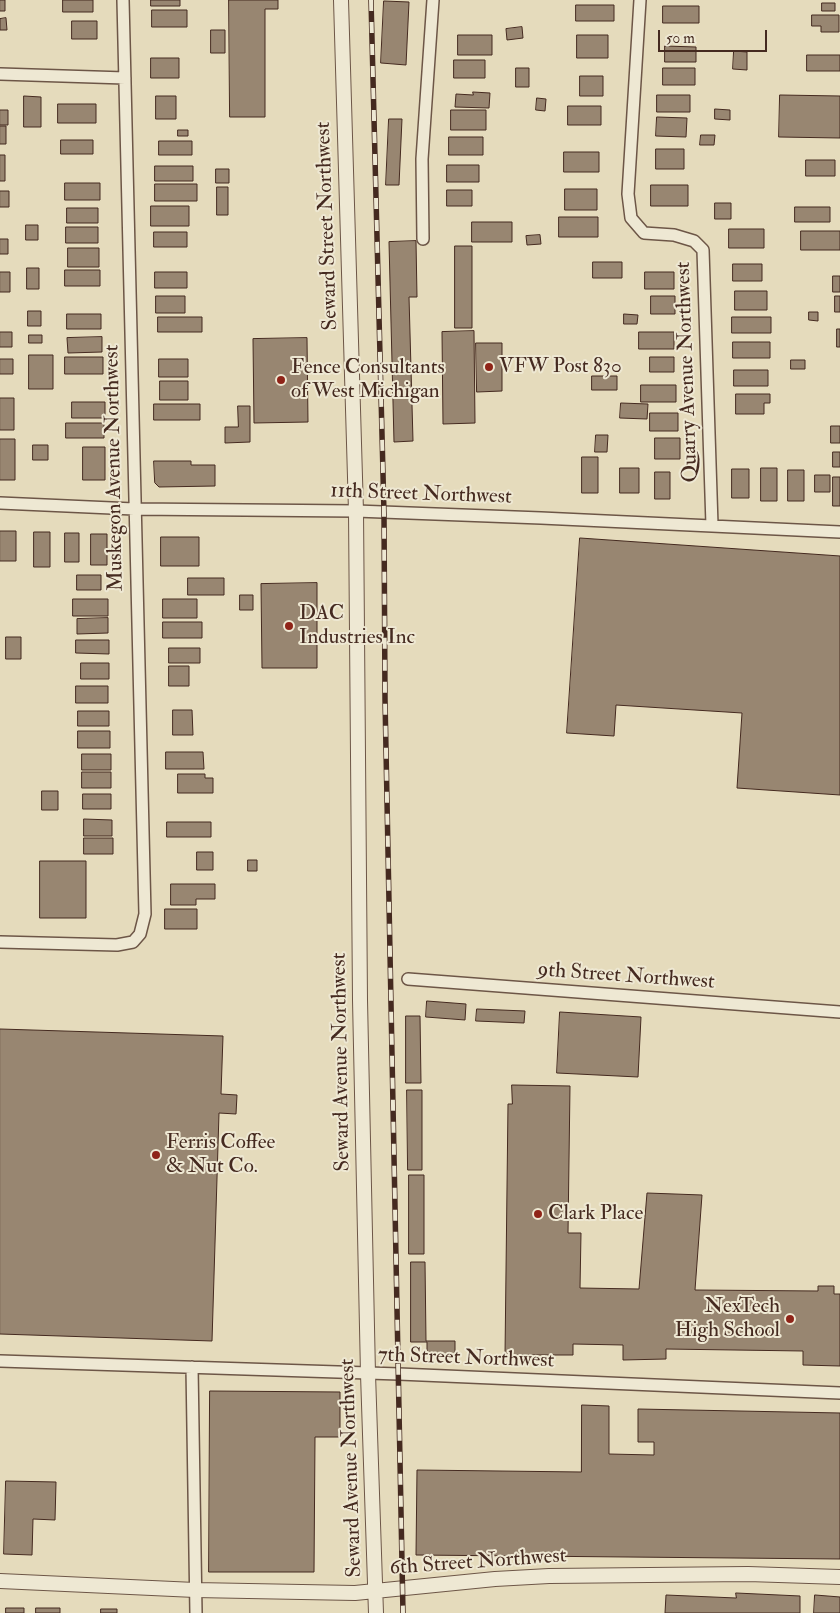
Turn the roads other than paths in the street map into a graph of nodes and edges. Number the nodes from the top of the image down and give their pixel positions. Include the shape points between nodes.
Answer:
1 (123, 0) edge
2 (341, 0) edge
3 (433, 0) edge
4 (640, 0) edge
5 (0, 74) edge
6 (125, 78) junction
7 (423, 239) dead end
8 (0, 503) edge
9 (134, 509) junction
10 (356, 511) junction
11 (712, 525) junction
12 (840, 532) edge
13 (0, 942) edge
14 (408, 979) dead end
15 (840, 1012) edge
16 (0, 1361) edge
17 (192, 1367) junction
18 (368, 1374) junction
19 (840, 1392) edge
20 (840, 1577) edge
21 (0, 1581) edge
22 (195, 1590) junction
23 (376, 1591) junction
24 (196, 1613) edge
25 (376, 1613) edge

1 - 6 street, Muskegon Avenue Northwest
2 - 10 street, Seward Street Northwest
3 - 7 street via 422,160
4 - 11 street, Quarry Avenue Northwest via 628,194 631,218 644,233 694,240 703,250
5 - 6 street
6 - 9 street, Muskegon Avenue Northwest
8 - 9 street, 11th Street Northwest
9 - 10 street, 11th Street Northwest
9 - 13 street, Muskegon Avenue Northwest via 145,914 140,934 133,942 117,945
10 - 11 street, 11th Street Northwest
10 - 18 street, Seward Avenue Northwest
11 - 12 street, 11th Street Northwest
14 - 15 street, 9th Street Northwest
16 - 17 street, 7th Street Northwest
17 - 18 street, 7th Street Northwest
17 - 22 street
18 - 19 street, 7th Street Northwest
18 - 23 street, Seward Avenue Northwest
20 - 23 street, 6th Street Northwest via 748,1574 549,1576 496,1578
21 - 22 street, 6th Street Northwest
22 - 23 street, 6th Street Northwest
22 - 24 street
23 - 25 street, Seward Avenue Northwest

